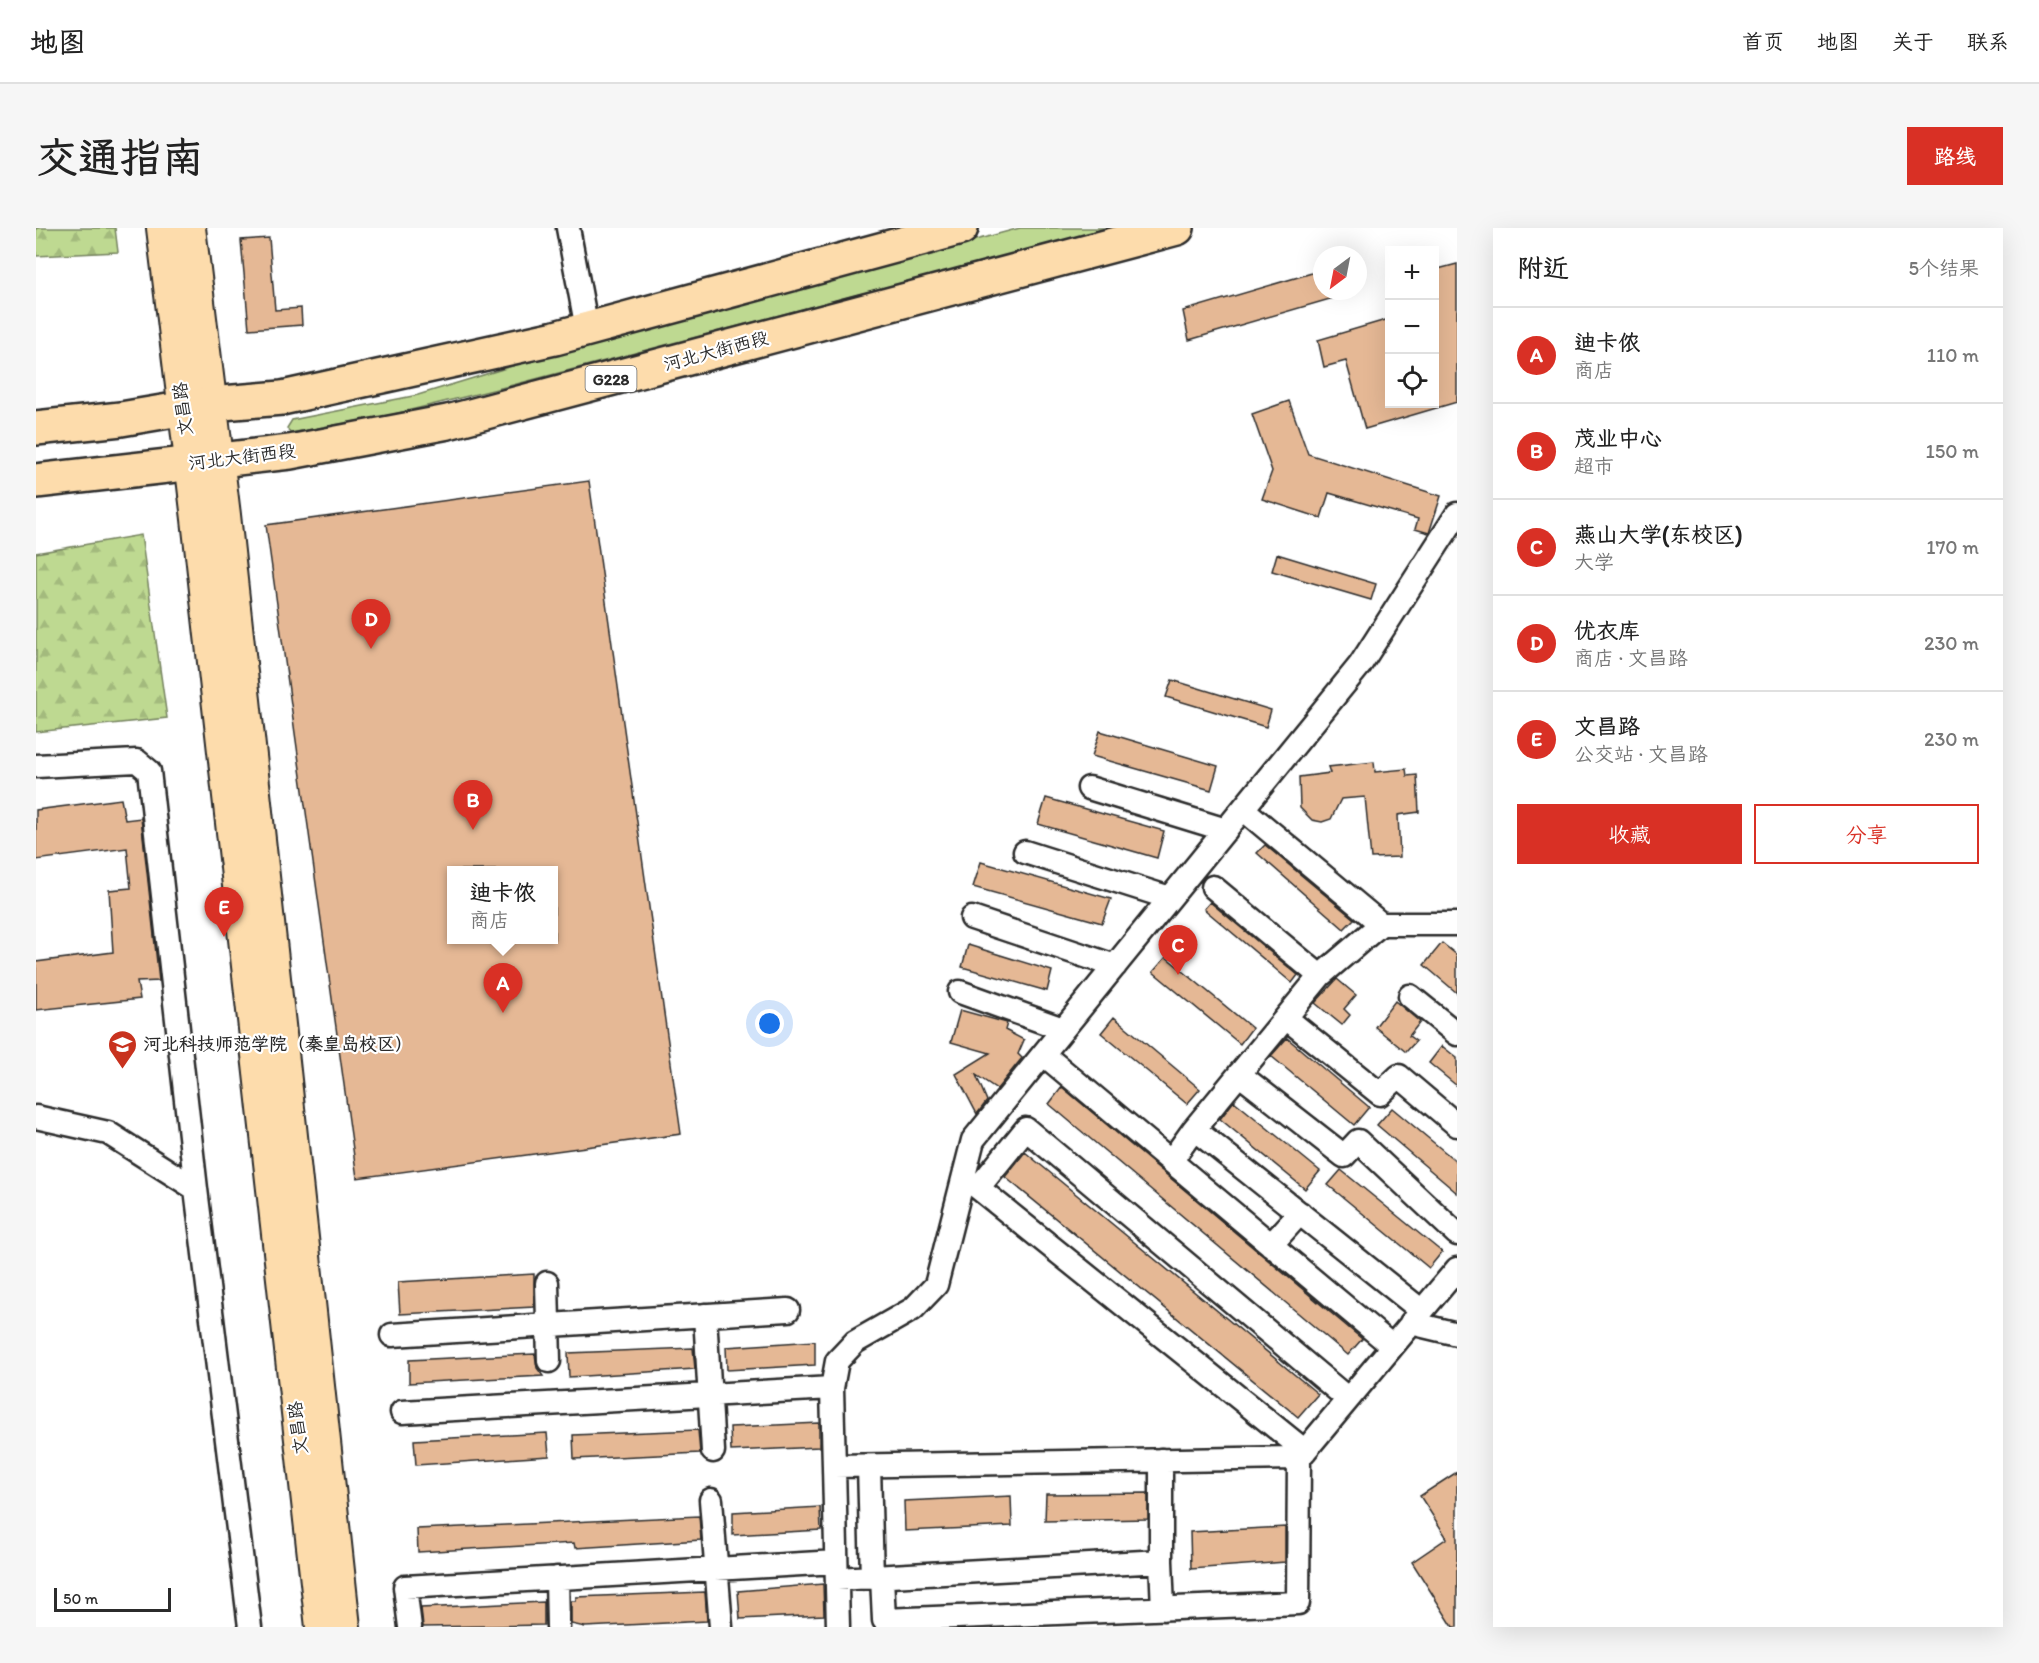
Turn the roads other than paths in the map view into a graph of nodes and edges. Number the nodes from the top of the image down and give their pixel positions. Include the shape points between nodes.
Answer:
1 (162, 228) edge
2 (190, 228) edge
3 (568, 228) edge
4 (961, 228) edge
5 (1177, 228) edge
6 (587, 329) junction
7 (197, 406) junction
8 (36, 428) edge
9 (203, 462) junction
10 (36, 481) edge
11 (1457, 514) edge
12 (36, 766) edge
13 (1089, 788) dead end
14 (1243, 809) junction
15 (1226, 830) junction
16 (1025, 852) dead end
17 (1213, 887) dead end
18 (1170, 898) junction
19 (972, 918) dead end
20 (1381, 924) junction
21 (1457, 924) edge
22 (1115, 966) junction
23 (1320, 976) junction
24 (960, 992) dead end
25 (1410, 996) dead end
26 (1286, 1018) junction
27 (1063, 1029) junction
28 (1457, 1034) edge
29 (1043, 1054) junction
30 (1239, 1074) junction
31 (36, 1117) edge
32 (1457, 1125) edge
33 (1194, 1129) junction
34 (1171, 1161) junction
35 (971, 1182) junction
36 (196, 1190) junction
37 (1300, 1213) junction
38 (1457, 1234) edge
39 (1271, 1245) junction
40 (1457, 1269) edge
41 (547, 1283) dead end
42 (788, 1310) dead end
43 (705, 1316) junction
44 (1417, 1317) junction
45 (548, 1325) junction
46 (1457, 1334) edge
47 (392, 1335) dead end
48 (1392, 1346) junction
49 (549, 1360) dead end
50 (832, 1388) junction
51 (710, 1395) junction
52 (1348, 1399) junction
53 (402, 1412) dead end
54 (713, 1451) dead end
55 (1302, 1454) junction
56 (1161, 1460) junction
57 (834, 1466) junction
58 (869, 1466) junction
59 (711, 1500) dead end
60 (1161, 1562) junction
61 (716, 1569) junction
62 (836, 1571) junction
63 (877, 1577) junction
64 (556, 1578) junction
65 (1163, 1609) junction
66 (250, 1627) edge
67 (321, 1627) edge
68 (345, 1627) edge
69 (410, 1627) edge
70 (558, 1627) edge
71 (721, 1627) edge
72 (838, 1627) edge

1 - 7 main road, 文昌路
2 - 7 main road, 文昌路
3 - 6 street
4 - 6 highway
5 - 9 highway, 河北大街西段 / G228 via 448,423 290,452
6 - 7 highway via 282,398
7 - 8 highway
7 - 9 main road, 文昌路
9 - 10 highway, 河北大街西段 / G228
9 - 67 main road, 文昌路
9 - 68 main road, 文昌路
11 - 14 street via 1360,665
12 - 36 street via 137,761 149,771
13 - 15 street
14 - 15 street
14 - 20 street
15 - 18 street
16 - 18 street
17 - 23 street
18 - 22 street
19 - 22 street
20 - 21 street
20 - 23 street
22 - 27 street
23 - 26 street
24 - 27 street
25 - 28 street
26 - 30 street
26 - 32 street via 1380,1094 1399,1076
27 - 29 street
29 - 34 street
29 - 35 street via 972,1140
30 - 33 street
30 - 38 street via 1344,1156 1358,1141
31 - 36 street via 108,1133
33 - 34 street
33 - 37 street
34 - 39 street
35 - 50 street via 936,1285 913,1310 855,1342 837,1361
35 - 52 street via 1026,1130
35 - 55 street
36 - 66 street
37 - 39 street
37 - 44 street
39 - 48 street
40 - 44 street
41 - 45 street
42 - 43 street
43 - 45 street
43 - 51 street
44 - 46 street
44 - 48 street
45 - 47 street
45 - 49 street
48 - 52 street
50 - 51 street
50 - 57 street
51 - 53 street
51 - 54 street
52 - 55 street
55 - 56 street
55 - 65 street via 1298,1603
56 - 58 street
56 - 60 street
57 - 58 street
57 - 62 street
58 - 63 street
59 - 61 street
60 - 63 street
60 - 65 street
61 - 62 street
61 - 64 street
61 - 71 street
62 - 63 street
62 - 72 street
63 - 65 street via 884,1620
64 - 69 street via 405,1587
64 - 70 street

